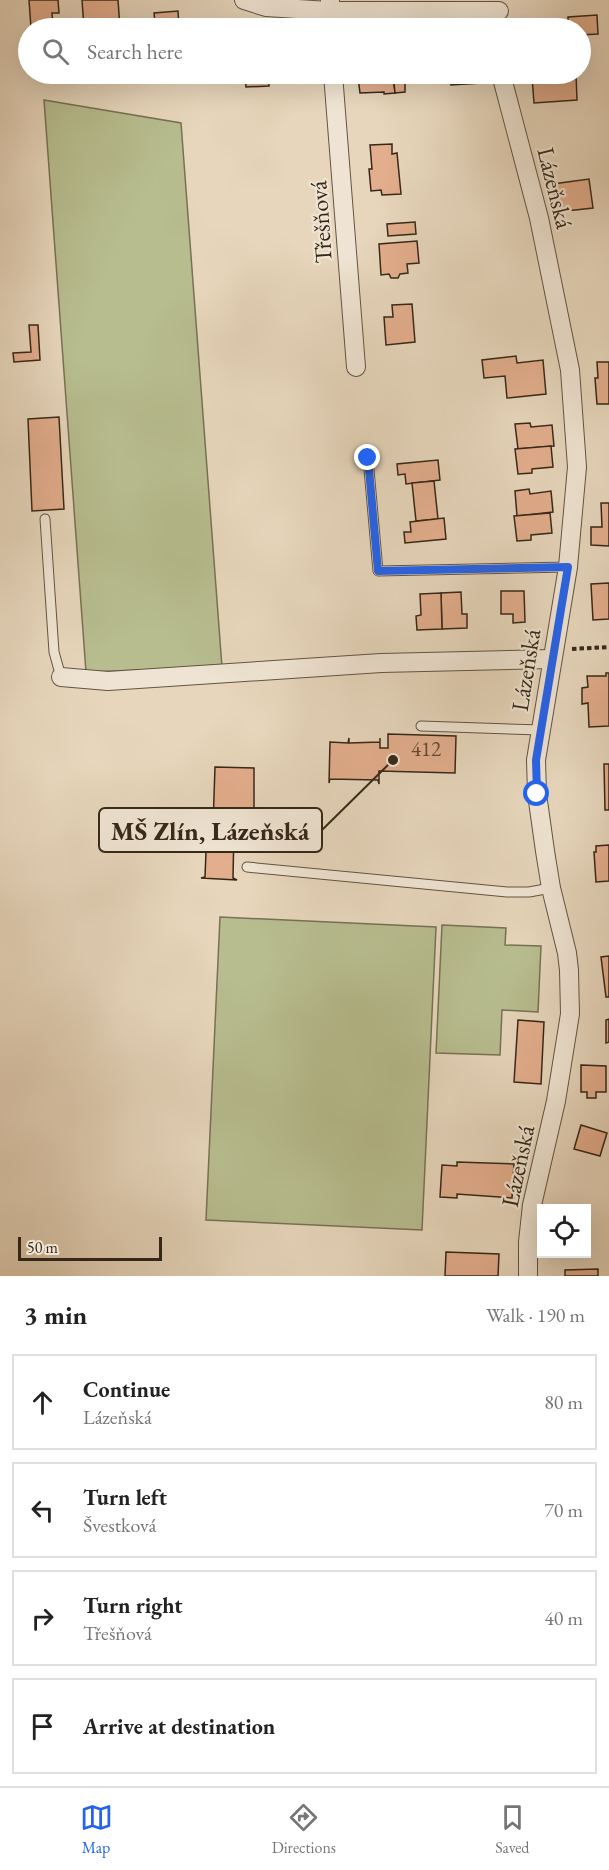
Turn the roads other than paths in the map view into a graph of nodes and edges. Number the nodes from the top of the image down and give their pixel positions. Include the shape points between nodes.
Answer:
1 (244, 0) edge
2 (330, 13) edge
3 (500, 13) edge
4 (334, 84) edge
5 (504, 84) edge
6 (356, 367) dead end
7 (368, 458) dead end
8 (45, 519) dead end
9 (568, 567) junction
10 (552, 654) junction
11 (60, 678) joint
12 (420, 726) dead end
13 (541, 730) junction
14 (247, 867) dead end
15 (551, 888) junction
16 (528, 1276) edge

1 - 2 street via 266,7
2 - 3 street
4 - 6 street, Třešňová
5 - 9 street, Lázeňská via 539,218 570,370 577,467
7 - 9 lane via 378,571
8 - 11 lane via 54,652
9 - 10 street, Lázeňská
10 - 11 street via 108,681
10 - 13 street, Lázeňská
12 - 13 lane
13 - 15 street, Lázeňská via 536,760 537,794
14 - 15 lane via 507,892
15 - 16 street, Lázeňská via 567,952 570,1014 556,1101 532,1205

